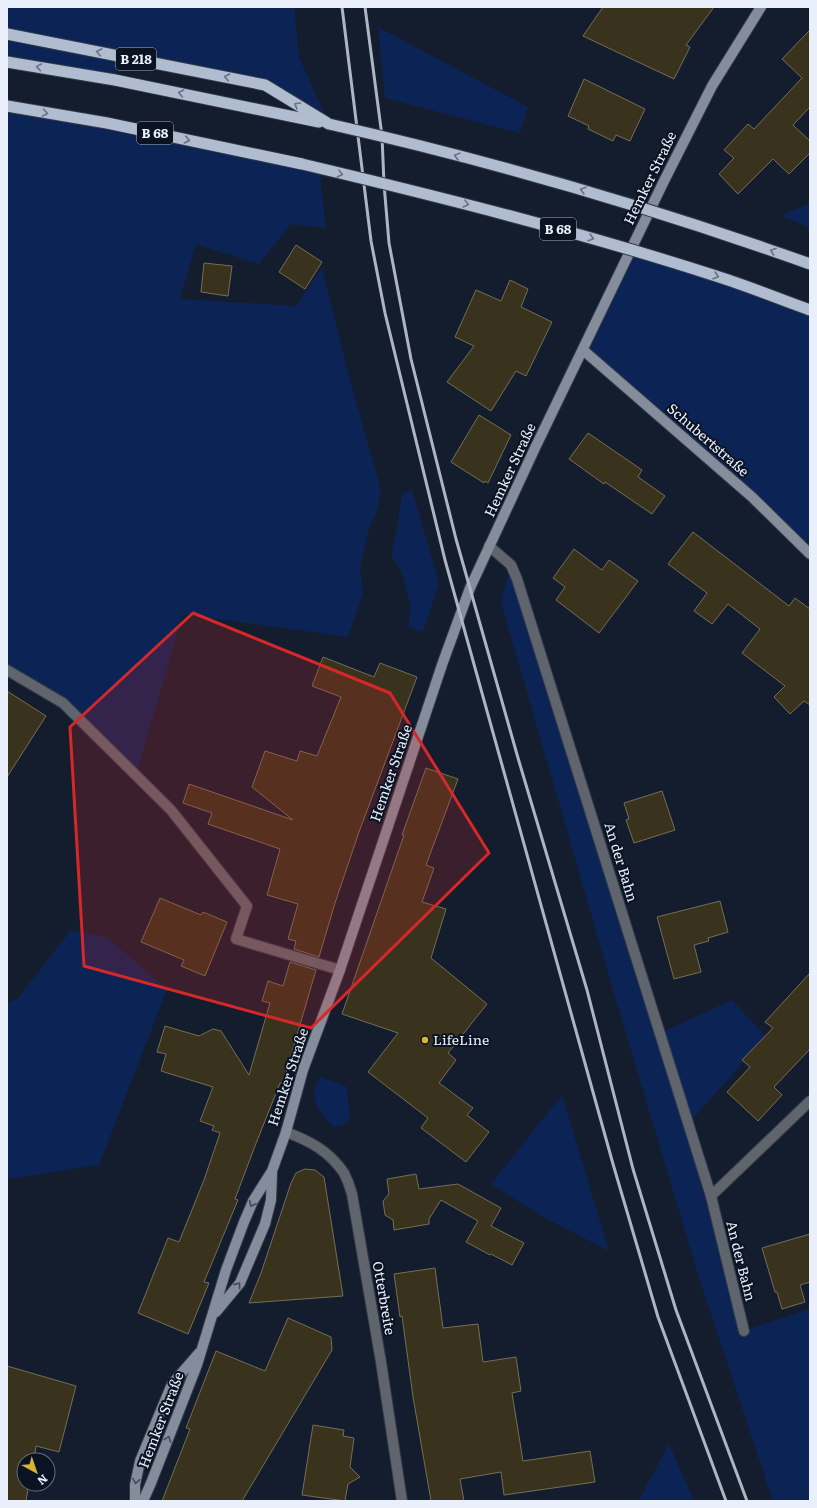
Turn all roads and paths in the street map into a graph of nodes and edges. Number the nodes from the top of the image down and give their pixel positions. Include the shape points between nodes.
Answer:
1 (761, 7) edge
2 (7, 34) edge
3 (7, 62) edge
4 (7, 106) edge
5 (329, 124) junction
6 (810, 264) edge
7 (810, 310) edge
8 (583, 350) junction
9 (489, 546) junction
10 (810, 554) edge
11 (7, 670) edge
12 (340, 970) junction
13 (810, 1101) edge
14 (286, 1132) junction
15 (272, 1170) junction
16 (711, 1196) junction
17 (213, 1315) junction
18 (744, 1331) dead end
19 (203, 1348) junction
20 (136, 1501) edge
21 (143, 1501) edge
22 (402, 1501) edge

1 - 8 main road, Hemker Straße via 708,93
5 -> 2 highway, B 218 via 265,85
5 -> 3 highway via 115,80
4 -> 7 highway, B 68, bridge via 107,123 302,164 498,212 717,276
6 -> 5 highway, bridge via 620,201 408,142
8 - 9 main road, Hemker Straße
8 - 10 main road, Schubertstraße via 752,497
9 - 12 main road, Hemker Straße via 460,614
9 - 16 street, An der Bahn via 511,566 517,579
11 - 12 street via 63,703 170,810 247,906 236,938
12 - 14 main road, Hemker Straße via 303,1070
13 - 16 street
14 - 15 main road, Hemker Straße
14 - 22 street, Otterbreite via 307,1140 330,1156 344,1174 352,1194
15 -> 17 main road, Hemker Straße via 253,1201 244,1222
17 -> 15 main road, Hemker Straße via 240,1283 265,1224 271,1200
16 - 18 street, An der Bahn
17 - 19 main road, Hemker Straße
19 -> 20 main road, Hemker Straße via 172,1384 140,1462 135,1485
21 -> 19 main road, Hemker Straße

